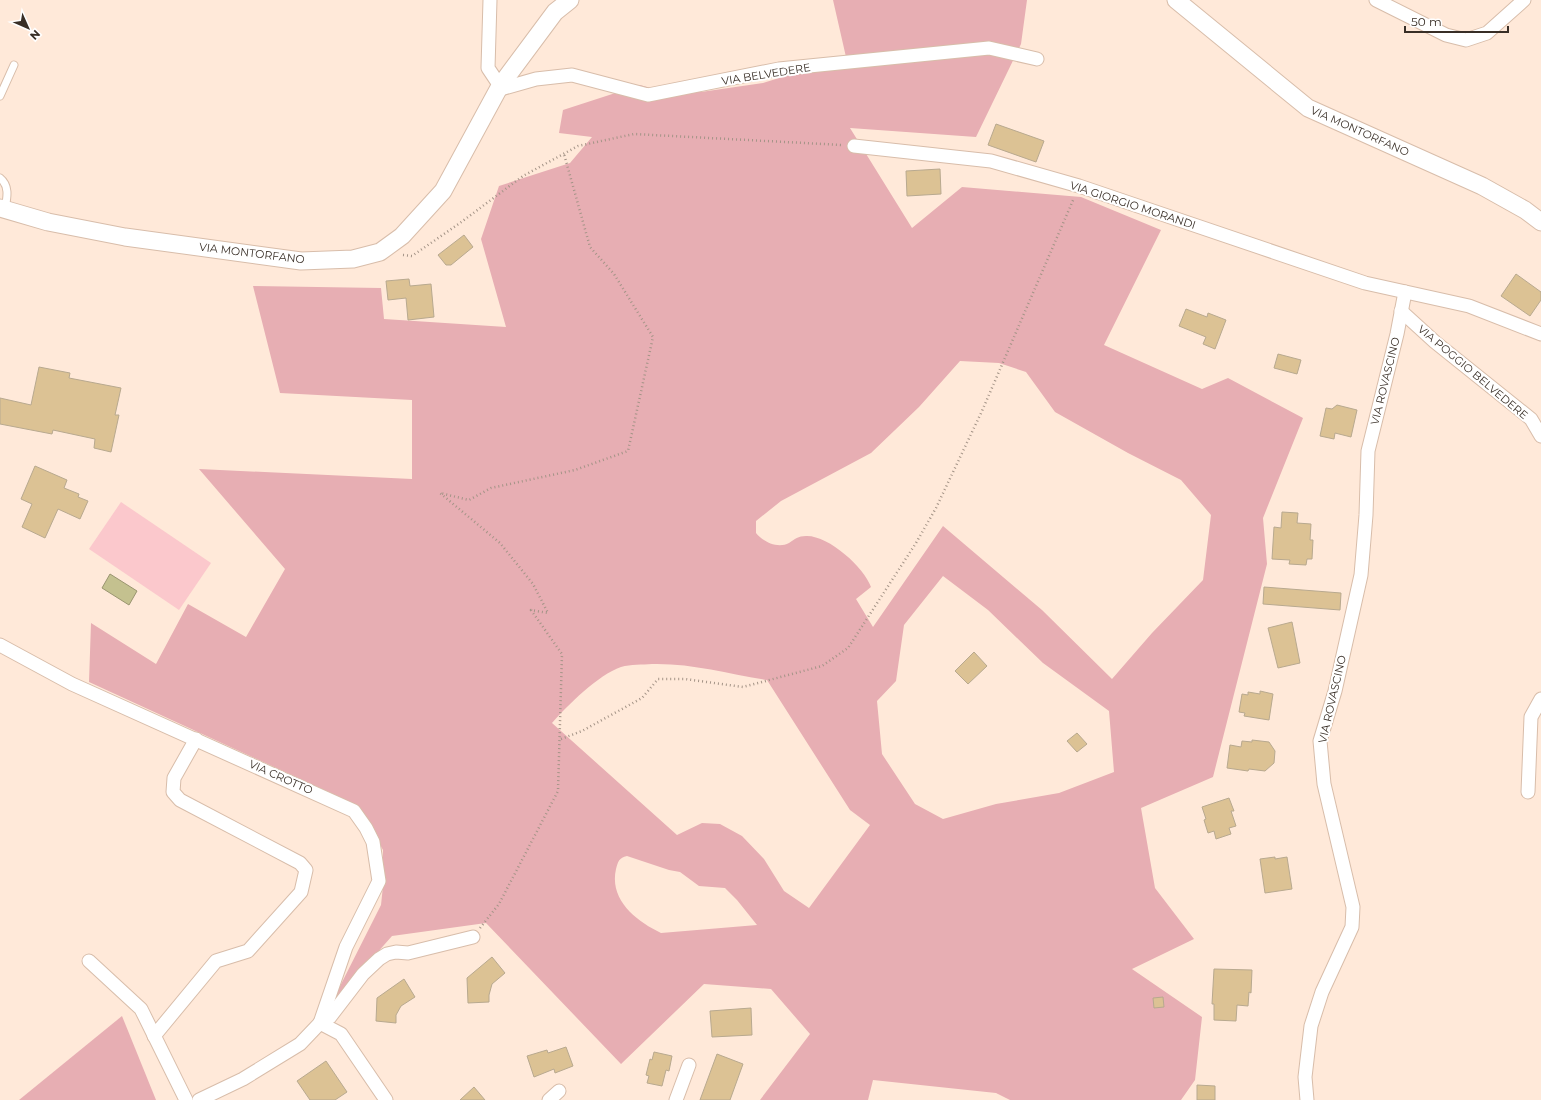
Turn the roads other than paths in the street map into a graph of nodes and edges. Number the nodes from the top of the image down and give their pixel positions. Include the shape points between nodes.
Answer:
1 (490, 0) edge
2 (570, 0) edge
3 (1176, 0) edge
4 (1376, 0) edge
5 (1524, 0) edge
6 (1037, 59) dead end
7 (14, 65) dead end
8 (498, 88) junction
9 (0, 96) edge
10 (854, 146) road end
11 (0, 178) edge
12 (2, 209) edge
13 (1541, 222) edge
14 (1405, 292) junction
15 (1401, 311) junction
16 (1541, 334) edge
17 (1541, 436) edge
18 (0, 645) edge
19 (1541, 699) edge
20 (196, 739) junction
21 (1528, 792) dead end
22 (473, 937) road end
23 (89, 961) dead end
24 (320, 1023) junction
25 (154, 1036) junction
26 (689, 1065) dead end
27 (186, 1100) edge
28 (199, 1100) edge
29 (386, 1100) edge
30 (676, 1100) edge
31 (1307, 1100) edge

1 - 8 street via 488,68
2 - 8 street, VIA MONTORFANO via 555,12
3 - 13 street, VIA MONTORFANO via 1308,108 1482,186
4 - 5 street via 1446,35 1466,40 1487,33
6 - 8 street, VIA BELVEDERE via 989,48 779,69 648,95 572,75
7 - 9 lane
8 - 12 street, VIA MONTORFANO via 443,191 402,236 380,252 353,259 301,261 125,237 48,222
10 - 14 street, VIA GIORGIO MORANDI via 991,161 1079,186 1365,283
11 - 12 lane via 8,192
14 - 15 street, VIA ROVASCINO
14 - 16 street via 1469,306
15 - 17 street, VIA POGGIO BELVEDERE via 1435,342 1531,419
15 - 31 street, VIA ROVASCINO via 1368,451 1361,575 1335,691 1320,741 1324,784 1353,907 1352,927 1322,992 1311,1026 1305,1077
18 - 20 street, VIA CROTTO via 72,684
19 - 21 street via 1531,717
20 - 24 street, VIA CROTTO via 354,811 373,842 378,881 346,947
20 - 25 street via 174,778 172,792 180,800 300,863 306,870 301,892 248,951 216,961
22 - 24 street via 408,953 387,954 379,958 363,974 330,1017
23 - 25 street via 141,1009
24 - 28 street via 300,1044 243,1079
24 - 29 street via 341,1034
25 - 27 street
26 - 30 street

